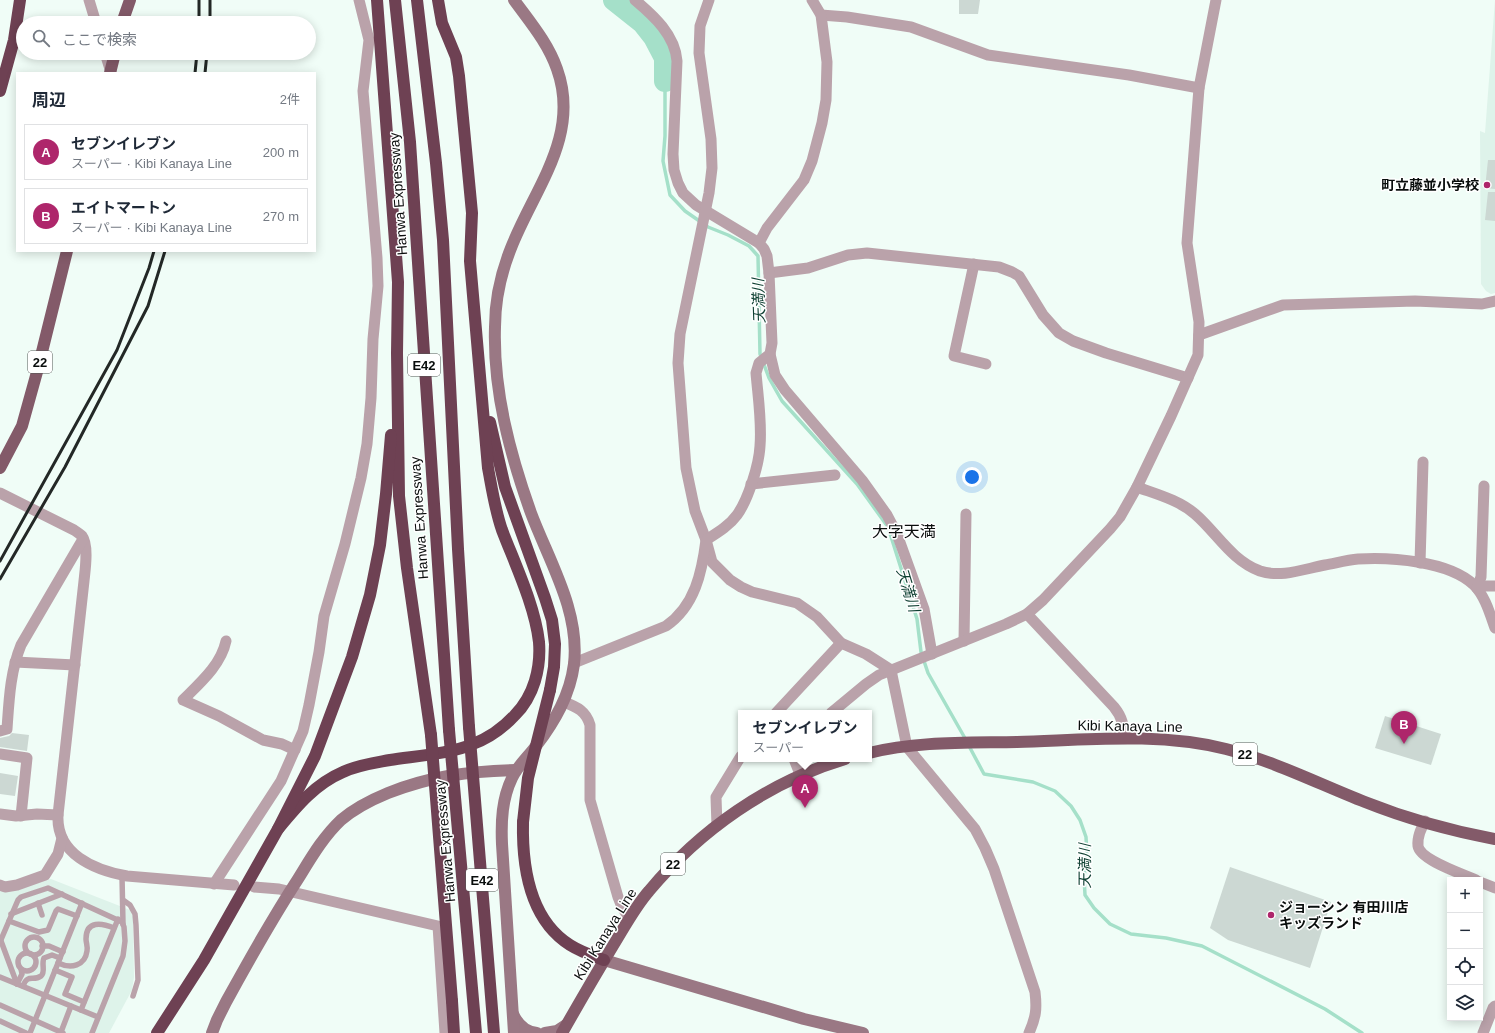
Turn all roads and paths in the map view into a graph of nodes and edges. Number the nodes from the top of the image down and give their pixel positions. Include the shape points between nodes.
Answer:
1 (20, 0) edge
2 (89, 0) edge
3 (130, 0) edge
4 (359, 0) edge
5 (377, 0) edge
6 (395, 0) edge
7 (416, 0) edge
8 (438, 0) edge
9 (514, 0) edge
10 (635, 0) edge
11 (709, 0) edge
12 (812, 0) edge
13 (1216, 0) edge
14 (821, 15) junction
15 (18, 16) edge
16 (94, 16) edge
17 (124, 16) edge
18 (16, 27) edge
19 (107, 60) edge
20 (114, 60) edge
21 (111, 72) edge
22 (111, 72) edge
23 (1199, 88) junction
24 (0, 91) edge
25 (704, 212) junction
26 (759, 243) junction
27 (67, 252) edge
28 (974, 264) junction
29 (769, 273) junction
30 (1495, 301) edge
31 (1199, 336) junction
32 (397, 353) junction
33 (477, 354) junction
34 (770, 354) junction
35 (986, 364) dead end
36 (1188, 378) junction
37 (1423, 462) dead end
38 (0, 468) edge
39 (835, 475) dead end
40 (751, 484) junction
41 (1484, 486) dead end
42 (1137, 487) junction
43 (0, 493) edge
44 (966, 514) dead end
45 (83, 539) junction
46 (706, 540) junction
47 (1420, 563) junction
48 (1495, 586) edge
49 (1477, 588) junction
50 (1027, 614) junction
51 (1495, 628) edge
52 (226, 641) dead end
53 (964, 641) junction
54 (841, 643) junction
55 (931, 654) junction
56 (15, 662) junction
57 (574, 663) junction
58 (74, 665) junction
59 (891, 670) junction
60 (564, 702) junction
61 (779, 710) edge
62 (835, 710) edge
63 (0, 731) edge
64 (1124, 738) junction
65 (907, 747) junction
66 (295, 750) junction
67 (872, 753) edge
68 (0, 754) edge
69 (738, 761) edge
70 (795, 762) edge
71 (836, 762) edge
72 (516, 770) junction
73 (800, 774) junction
74 (0, 814) edge
75 (58, 815) junction
76 (21, 816) junction
77 (1425, 821) junction
78 (716, 826) junction
79 (278, 829) junction
80 (62, 838) junction
81 (1495, 839) edge
82 (122, 876) junction
83 (1469, 877) edge
84 (1483, 883) edge
85 (214, 884) junction
86 (0, 885) edge
87 (234, 885) dead end
88 (254, 887) dead end
89 (1495, 888) edge
90 (289, 892) junction
91 (62, 894) junction
92 (123, 900) junction
93 (38, 903) junction
94 (82, 903) junction
95 (11, 914) junction
96 (42, 915) dead end
97 (77, 916) junction
98 (629, 918) junction
99 (118, 919) junction
100 (9, 921) junction
101 (123, 924) junction
102 (114, 928) junction
103 (0, 942) edge
104 (42, 946) junction
105 (63, 952) junction
106 (30, 954) junction
107 (604, 960) junction
108 (59, 961) junction
109 (21, 969) junction
110 (55, 970) junction
111 (0, 977) edge
112 (17, 984) junction
113 (23, 986) junction
114 (45, 996) junction
115 (133, 996) dead end
116 (84, 1002) junction
117 (0, 1005) edge
118 (71, 1006) junction
119 (1495, 1006) edge
120 (81, 1010) junction
121 (512, 1011) junction
122 (98, 1017) junction
123 (35, 1020) junction
124 (0, 1021) edge
125 (564, 1029) edge
126 (62, 1032) edge
127 (26, 1033) edge
128 (30, 1033) edge
129 (92, 1033) edge
130 (157, 1033) edge
131 (212, 1033) edge
132 (445, 1033) edge
133 (454, 1033) edge
134 (476, 1033) edge
135 (494, 1033) edge
136 (514, 1033) edge
137 (537, 1033) edge
138 (545, 1033) edge
139 (863, 1033) edge
140 (1029, 1033) edge
141 (1483, 1033) edge

1 - 15 highway
2 - 16 street
3 - 17 main road
4 - 66 street via 369,40 363,91 378,286 369,427 361,478 324,616 309,705
5 - 32 highway via 398,282
6 - 134 highway, Hanwa Expressway / E42, bridge via 410,142 450,730
7 - 135 highway, E42, bridge via 443,240 458,557
8 - 33 highway via 442,23 456,57 459,76 472,213 470,260
9 - 57 street via 541,36 554,61 562,85 563,119 553,160 517,233 505,264 495,312 496,362 505,422 516,468 572,621
10 - 25 street via 648,10 675,46 677,61 674,170 683,193
11 - 25 street via 698,40 712,151 712,168
12 - 14 street
13 - 23 street
14 - 23 street via 911,27 988,55 1129,75
14 - 26 street via 827,62 827,89 812,160 804,180 767,228
18 - 24 highway
19 - 21 street
20 - 22 main road
23 - 31 street via 1187,243
25 - 26 street
25 - 46 street via 680,334 678,363 686,468 695,511
26 - 29 street via 767,256
27 - 38 main road, 22 via 22,426
28 - 29 street via 867,253 848,255 808,268
28 - 35 street via 954,356
28 - 36 street via 999,267 1019,276 1043,315 1059,333 1073,342
29 - 34 street via 772,343
30 - 31 street via 1482,304 1415,301 1283,305
31 - 36 street via 1198,355
32 - 79 highway via 386,494 380,545 370,595 352,657 315,756
32 - 133 highway, bridge via 399,496 431,736
33 - 79 highway via 493,496 534,620 539,652 536,680 522,709 494,733 474,744 448,751 367,764 337,775 306,796
33 - 107 highway, bridge via 505,487 545,598 552,620 555,644 550,690 528,778 522,822 526,873 530,892 548,925 570,945
34 - 40 street via 759,363 756,373 760,447
34 - 55 street via 775,375 785,390 862,480 887,515 897,534 924,609
36 - 42 street
37 - 47 street
39 - 40 street
40 - 46 street via 736,516
41 - 49 street via 1481,578
42 - 47 street via 1187,508 1226,548 1262,571 1288,572 1374,559
42 - 50 street via 1120,518
43 - 45 street via 74,530
44 - 53 street
45 - 56 street via 21,645
45 - 58 street via 86,559
46 - 54 street via 712,562 730,580 752,592 797,603 817,617
46 - 57 street via 697,584 675,620
47 - 49 street via 1455,572
48 - 49 street
49 - 51 street
50 - 53 street
50 - 64 street via 1120,714 1124,724
52 - 66 street via 221,658 183,700 263,740
53 - 55 street
54 - 59 street via 866,654
54 - 61 street
55 - 59 street
56 - 58 street
56 - 63 street via 7,729
57 - 60 street
58 - 75 street
59 - 62 street via 866,684
59 - 65 street
60 - 72 street via 535,748
60 - 98 street via 577,707 588,718 590,800 618,896
64 - 65 main road, Kibi Kanaya Line / 22
64 - 77 main road, Kibi Kanaya Line / 22 via 1178,740 1226,749 1277,766 1384,809
65 - 67 main road, Kibi Kanaya Line / 22
65 - 140 street via 975,829 994,869 1035,992 1036,1014
66 - 85 street via 281,781
68 - 76 street via 27,758
69 - 78 street via 716,797
70 - 73 street
71 - 73 main road, Kibi Kanaya Line / 22
72 - 90 street via 441,776 365,803 327,835
72 - 121 street via 506,795 501,822
73 - 78 main road, Kibi Kanaya Line / 22 via 731,814
74 - 76 street
75 - 76 street
75 - 80 street
77 - 81 main road, Kibi Kanaya Line / 22
77 - 83 street via 1418,839 1421,853 1432,861
78 - 98 main road, Kibi Kanaya Line / 22 via 668,869
79 - 130 highway via 204,960
80 - 82 street via 70,850 83,860 111,874
80 - 86 street via 58,854 44,875 17,885
82 - 85 street
82 - 92 lane
84 - 89 street
85 - 87 street
88 - 90 street
90 - 131 street via 226,1002
90 - 132 street via 438,926
91 - 93 lane
91 - 94 lane
91 - 95 lane via 48,888 21,897
92 - 101 lane
92 - 115 lane via 130,905 135,914 138,980
93 - 95 lane
93 - 96 lane
94 - 97 lane
94 - 99 lane
95 - 100 lane
97 - 100 lane via 58,909 48,930 42,932
97 - 105 lane
98 - 107 main road, Kibi Kanaya Line / 22
99 - 101 lane
99 - 102 lane
100 - 103 lane
101 - 122 lane via 124,951
102 - 108 lane via 104,924 93,925 86,937 88,950 83,962 72,966
102 - 116 lane
103 - 112 lane
104 - 105 lane
104 - 106 lane via 38,954
104 - 106 lane via 41,941 36,938 28,940 25,948
105 - 108 lane
106 - 109 lane via 24,954 20,958 18,963
106 - 109 lane via 36,960 35,965 27,971
107 - 125 main road, Kibi Kanaya Line / 22
107 - 139 street via 804,1019
108 - 110 lane
108 - 113 lane via 52,955 44,958 43,974 29,978
109 - 112 lane via 22,974
110 - 114 lane
110 - 116 lane via 72,977 65,994
111 - 112 lane
112 - 113 lane
113 - 114 lane
114 - 118 lane
114 - 123 lane
116 - 120 lane
117 - 123 lane
118 - 120 lane
118 - 126 lane
119 - 141 street
120 - 122 lane
121 - 136 street
121 - 137 street via 521,1027
122 - 129 lane
123 - 126 lane
123 - 128 lane
124 - 127 lane
125 - 138 street

